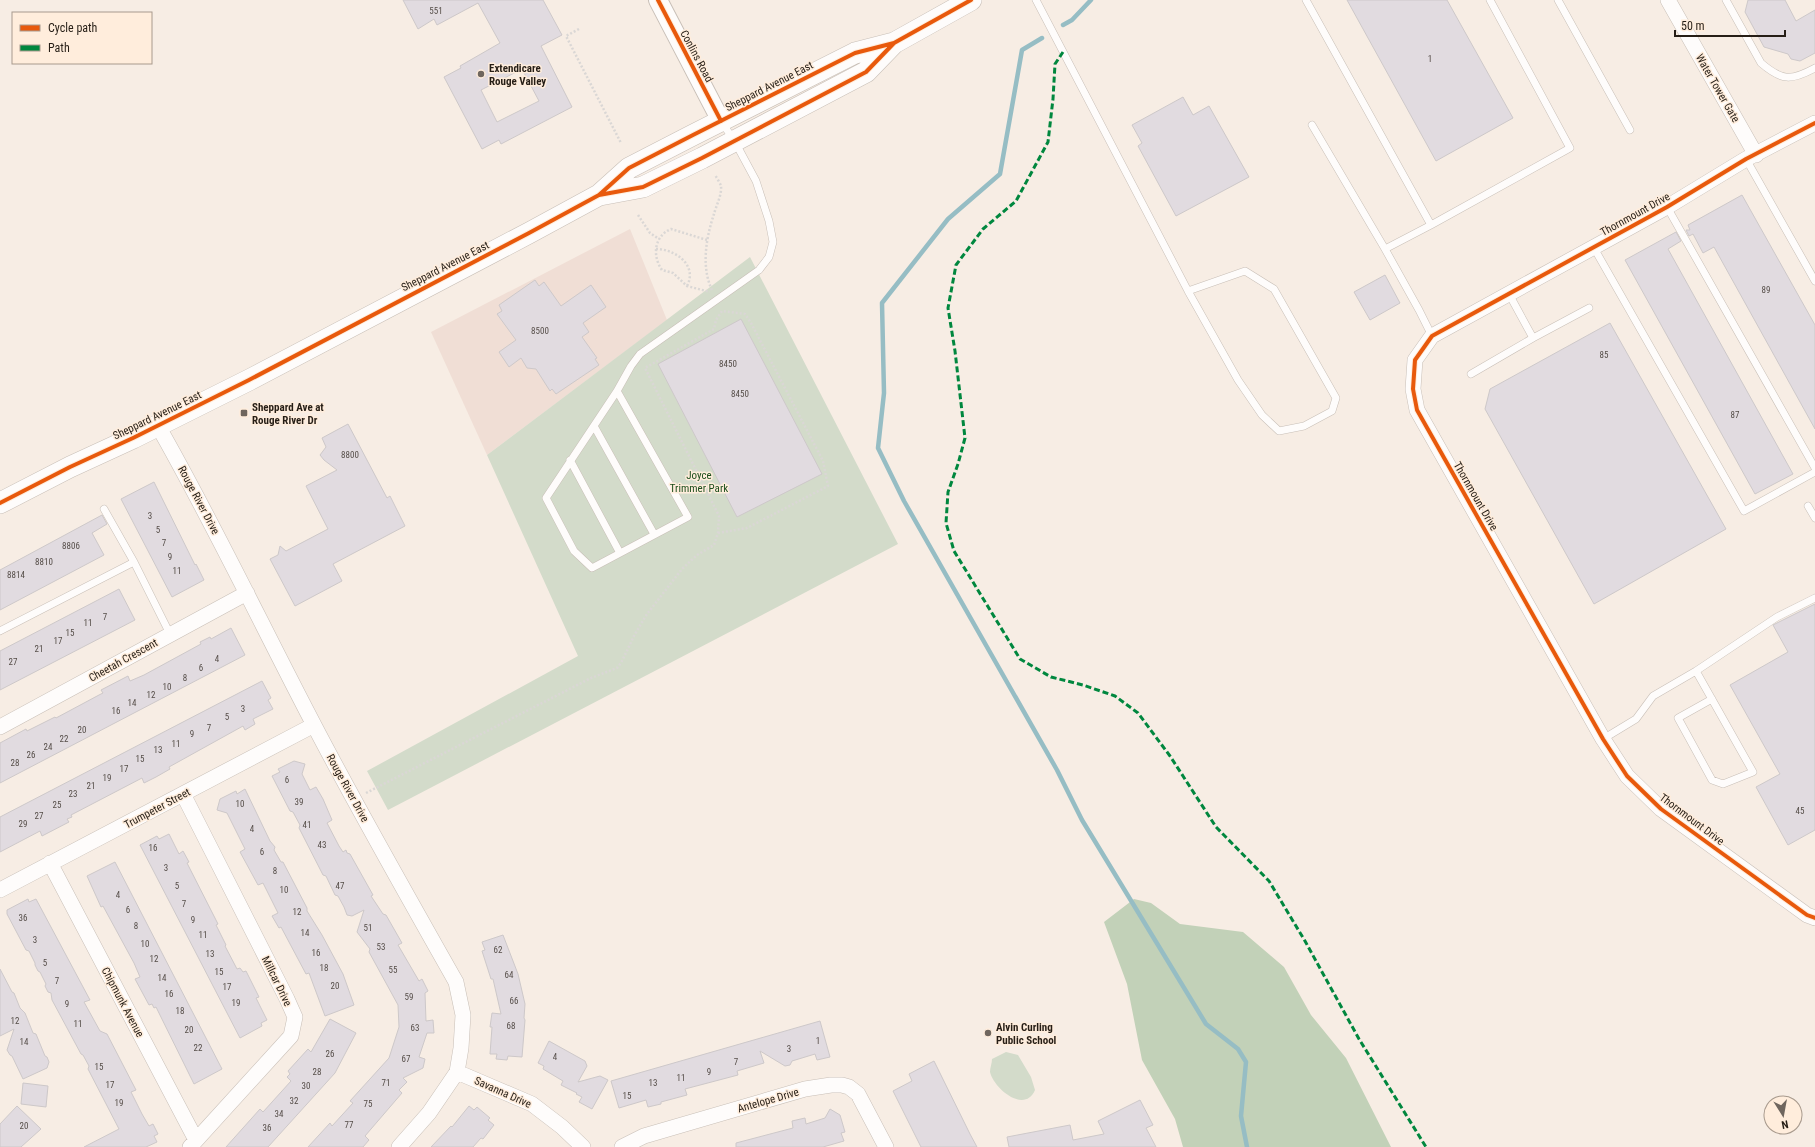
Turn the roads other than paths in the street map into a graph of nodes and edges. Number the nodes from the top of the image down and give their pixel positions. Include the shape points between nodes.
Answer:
1 (658, 0) edge
2 (971, 0) edge
3 (1036, 0) edge
4 (1306, 0) edge
5 (1490, 0) edge
6 (1558, 0) edge
7 (1668, 0) edge
8 (1726, 0) edge
9 (894, 43) junction
10 (1815, 68) edge
11 (721, 121) junction
12 (1815, 123) edge
13 (1312, 125) dead end
14 (1630, 130) dead end
15 (734, 140) junction
16 (1751, 157) junction
17 (599, 195) junction
18 (1667, 207) junction
19 (1431, 225) junction
20 (1594, 248) junction
21 (1384, 249) junction
22 (1815, 281) edge
23 (1188, 291) junction
24 (1509, 294) junction
25 (1589, 308) dead end
26 (1432, 336) junction
27 (1533, 338) junction
28 (1471, 374) dead end
29 (617, 391) junction
30 (158, 426) junction
31 (594, 426) junction
32 (570, 460) junction
33 (1815, 468) edge
34 (1815, 472) edge
35 (0, 503) edge
36 (1808, 506) dead end
37 (104, 509) dead end
38 (1815, 518) edge
39 (654, 534) junction
40 (620, 553) junction
41 (134, 562) junction
42 (247, 593) junction
43 (1815, 598) edge
44 (0, 631) edge
45 (170, 634) junction
46 (1696, 671) junction
47 (1712, 699) junction
48 (314, 725) junction
49 (0, 728) edge
50 (1603, 739) junction
51 (183, 794) junction
52 (50, 863) junction
53 (0, 890) edge
54 (1815, 918) edge
55 (457, 1072) junction
56 (193, 1143) edge
57 (398, 1147) edge
58 (583, 1147) edge
59 (622, 1147) edge
60 (886, 1147) edge

1 - 11 street, Conlins Road
2 - 9 main road, Sheppard Avenue East
3 - 23 lane
4 - 19 lane
5 - 19 lane via 1570,148
6 - 14 lane
7 - 16 street, Water Tower Gate
8 - 10 lane via 1761,63 1769,70 1785,78
9 - 11 main road, Sheppard Avenue East via 855,53
9 - 15 main road, Sheppard Avenue East via 866,72
11 - 15 lane
11 - 17 main road, Sheppard Avenue East via 629,168
12 - 16 street, Thornmount Drive
13 - 21 lane
15 - 17 main road, Sheppard Avenue East via 643,187
15 - 29 lane via 756,181 769,221 773,242 769,257 759,270 640,354
16 - 18 street, Thornmount Drive
16 - 22 lane
17 - 30 main road, Sheppard Avenue East
18 - 20 street, Thornmount Drive
18 - 33 lane
19 - 21 lane
20 - 24 street, Thornmount Drive
20 - 34 lane via 1744,511
21 - 26 lane
23 - 23 lane via 1238,380 1262,416 1279,431 1304,426 1332,411 1336,398 1274,289 1245,271
24 - 26 street, Thornmount Drive
24 - 27 lane
25 - 27 lane
26 - 50 street, Thornmount Drive via 1415,360 1413,389 1417,410
27 - 28 lane
29 - 31 lane
29 - 39 lane via 688,517
30 - 35 main road, Sheppard Avenue East
30 - 42 street, Rouge River Drive
31 - 32 lane
31 - 39 lane
32 - 40 lane
32 - 40 lane via 546,498 574,551 592,568
36 - 38 lane
37 - 41 lane
39 - 40 lane
41 - 44 lane
41 - 45 lane
42 - 45 street, Cheetah Crescent
42 - 48 street, Rouge River Drive
43 - 46 lane via 1777,617
45 - 49 street, Cheetah Crescent
46 - 47 lane
46 - 50 lane via 1654,696 1636,719
47 - 47 lane via 1753,772 1723,784 1712,780 1678,718
48 - 51 street, Trumpeter Street
48 - 55 street, Rouge River Drive via 456,982 463,1015
50 - 54 street, Thornmount Drive via 1627,776 1661,809 1808,916
51 - 52 street, Trumpeter Street
51 - 56 street, Millcar Drive via 295,1017 291,1036
52 - 53 street, Trumpeter Street
52 - 56 street, Chipmunk Avenue
55 - 57 street, Rouge River Drive via 429,1113
55 - 58 street, Savanna Drive via 532,1104
59 - 60 street, Antelope Drive via 644,1136 805,1090 842,1085 858,1094

